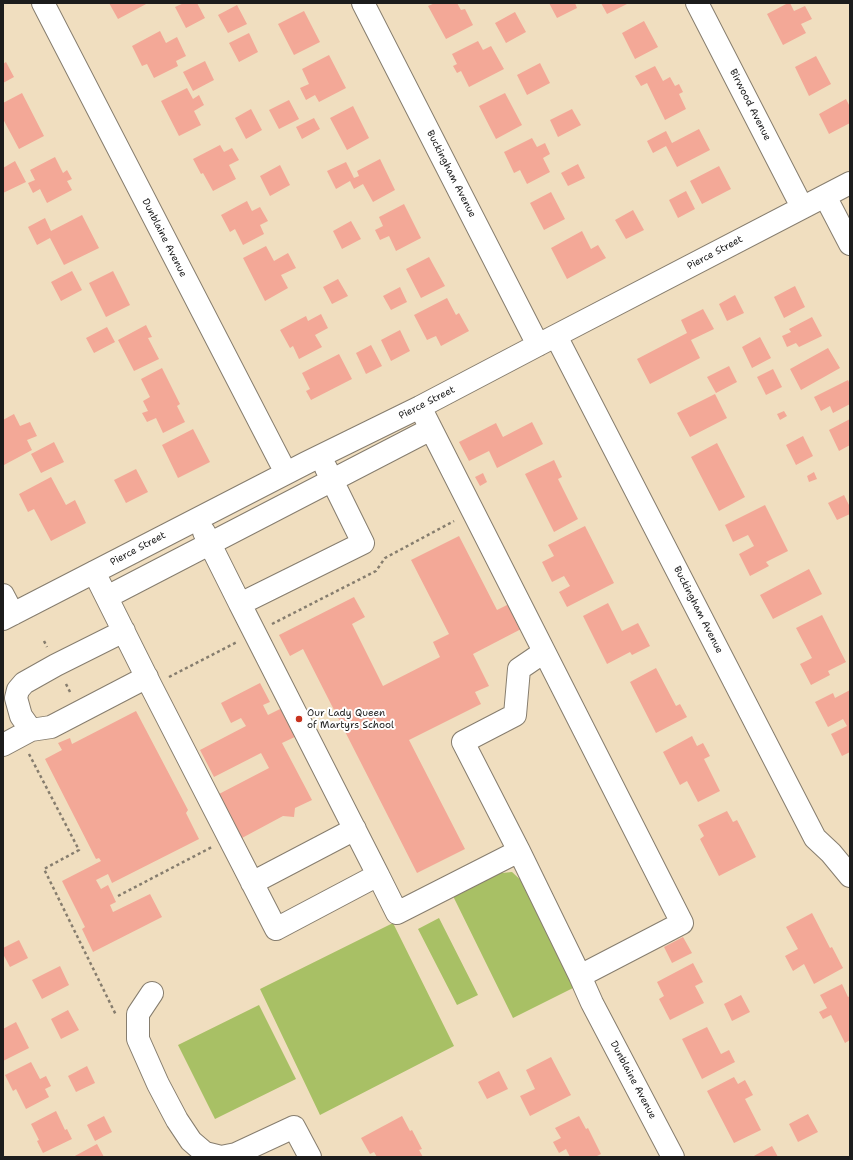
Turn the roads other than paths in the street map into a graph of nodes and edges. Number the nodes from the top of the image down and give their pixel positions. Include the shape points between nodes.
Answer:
1 (43, 3) edge
2 (363, 3) edge
3 (697, 3) edge
4 (850, 183) edge
5 (825, 196) junction
6 (802, 208) junction
7 (850, 244) edge
8 (547, 340) junction
9 (420, 407) junction
10 (431, 429) junction
11 (320, 456) junction
12 (286, 473) junction
13 (333, 481) junction
14 (197, 518) junction
15 (210, 544) junction
16 (94, 572) junction
17 (107, 597) junction
18 (240, 604) junction
19 (6, 609) edge
20 (124, 631) junction
21 (544, 652) junction
22 (149, 682) junction
23 (29, 740) junction
24 (3, 745) edge
25 (355, 829) junction
26 (519, 851) junction
27 (378, 875) junction
28 (850, 876) edge
29 (252, 883) junction
30 (580, 976) junction
31 (152, 993) dead end
32 (310, 1157) edge
33 (673, 1157) edge

1 - 12 street, Dunblaine Avenue
2 - 8 street, Buckingham Avenue
3 - 6 street, Birwood Avenue
4 - 5 street, Pierce Street
5 - 6 street, Pierce Street
5 - 7 street
6 - 8 street, Pierce Street
8 - 9 street, Pierce Street
8 - 28 street, Buckingham Avenue via 815,838
9 - 10 street
9 - 11 street, Pierce Street
10 - 13 street
10 - 21 street
11 - 12 street, Pierce Street
11 - 13 street
12 - 14 street, Pierce Street
13 - 15 street
13 - 18 street via 363,543
14 - 15 street
14 - 16 street, Pierce Street
15 - 17 street
15 - 18 street
16 - 17 street
16 - 19 street, Pierce Street
17 - 20 street
18 - 25 street
20 - 22 street
20 - 23 street via 24,683 16,698
21 - 26 street, Dunblaine Avenue via 519,669 515,715 463,742
21 - 30 street via 682,923
22 - 23 street via 51,727
22 - 29 street
23 - 24 street
25 - 27 street
25 - 29 street
26 - 27 street via 397,913
26 - 30 street, Dunblaine Avenue
27 - 29 street via 276,929
30 - 33 street, Dunblaine Avenue
31 - 32 street via 138,1014 138,1039 158,1084 191,1141 205,1153 221,1157 236,1154 294,1127

